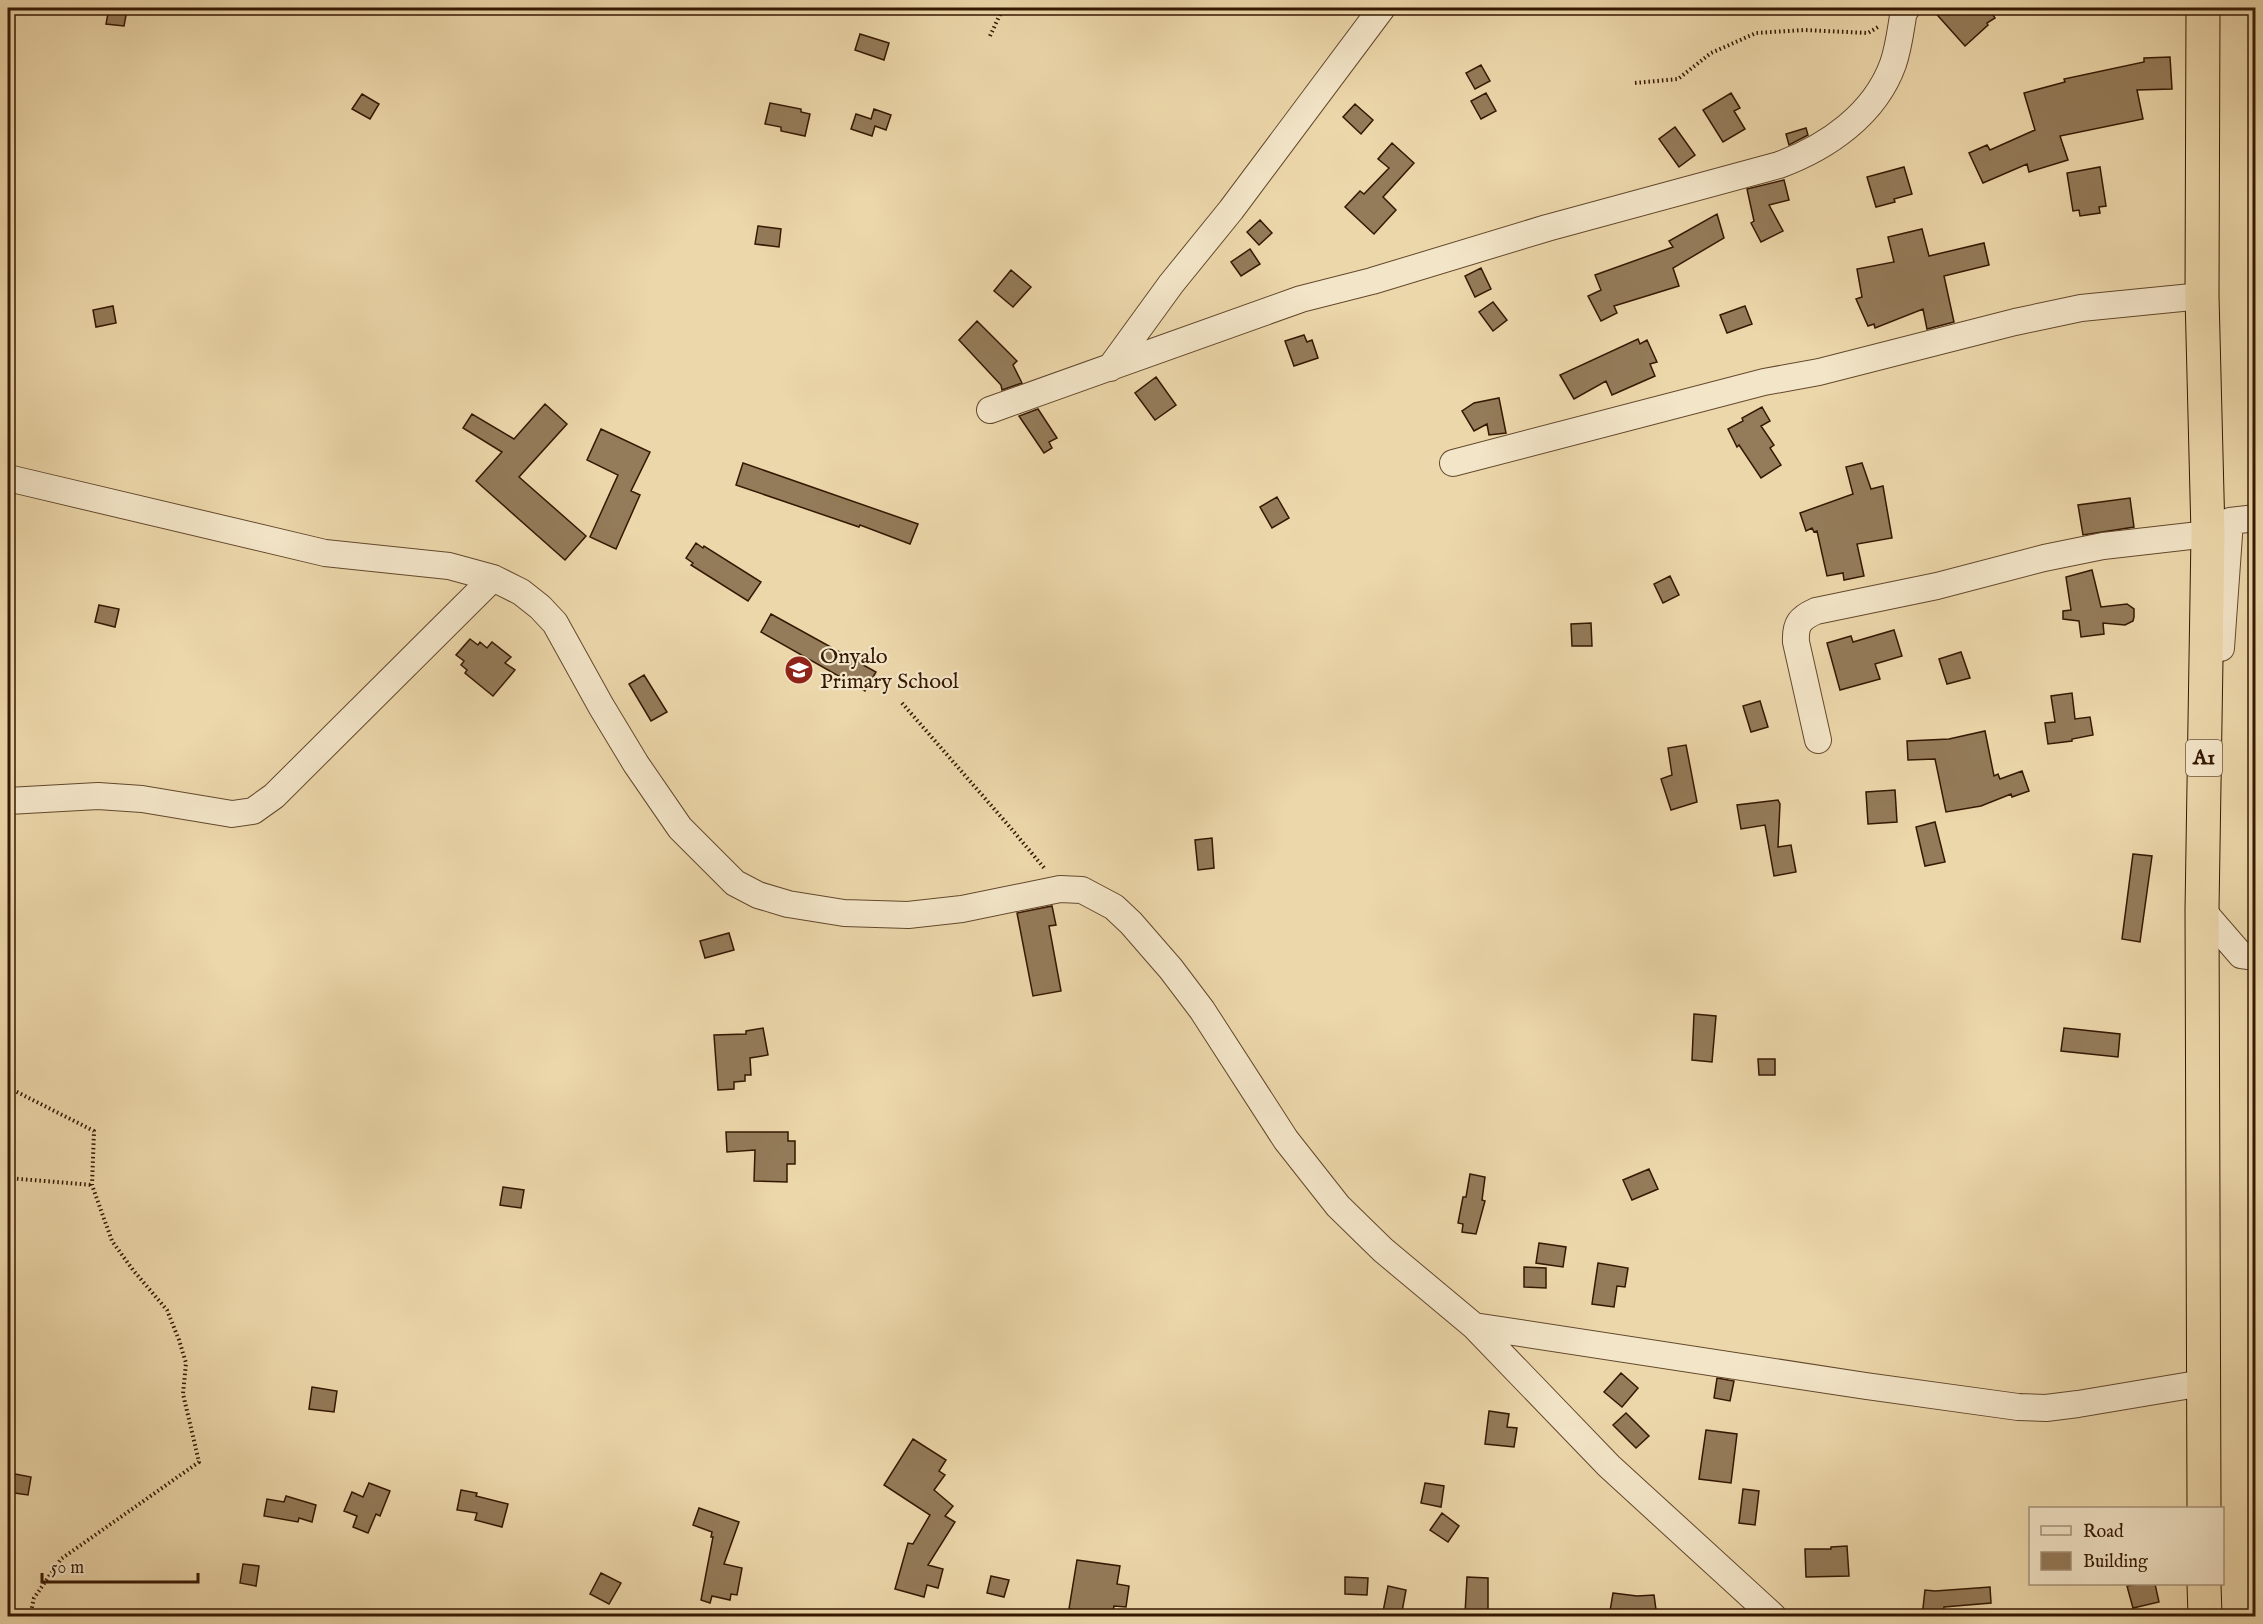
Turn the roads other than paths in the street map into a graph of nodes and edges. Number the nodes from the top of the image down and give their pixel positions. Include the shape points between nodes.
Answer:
1 (1382, 8) edge
2 (2202, 8) edge
3 (1906, 9) edge
4 (2202, 296) junction
5 (1110, 368) junction
6 (990, 410) dead end
7 (1453, 463) dead end
8 (8, 478) edge
9 (2256, 518) edge
10 (2208, 534) junction
11 (493, 578) junction
12 (1818, 740) dead end
13 (8, 801) edge
14 (2202, 910) junction
15 (2256, 957) edge
16 (1474, 1326) junction
17 (2203, 1383) junction
18 (2204, 1507) edge
19 (2204, 1585) edge
20 (1773, 1617) edge
21 (2205, 1617) edge

1 - 5 street
2 - 4 highway, A1
3 - 5 street via 1894,63 1874,101 1851,124 1803,156 1301,299
4 - 7 street via 2082,308 2015,322
4 - 10 highway, A1
5 - 6 street
8 - 11 street via 325,553 449,566
9 - 14 street via 2230,521
10 - 12 street via 2103,546 1806,615 1798,621 1796,642
10 - 14 highway, A1
11 - 13 street via 274,796 253,811 232,814 98,796
11 - 16 street via 521,592 555,623 636,764 680,828 735,884 788,904 882,916 962,909 1060,889 1082,890 1114,907 1172,969 1317,1181 1383,1250
14 - 15 street via 2241,955
14 - 17 highway, A1
16 - 17 street via 2018,1407 2078,1404
16 - 20 street via 1609,1466
17 - 18 highway, A1
19 - 21 highway

